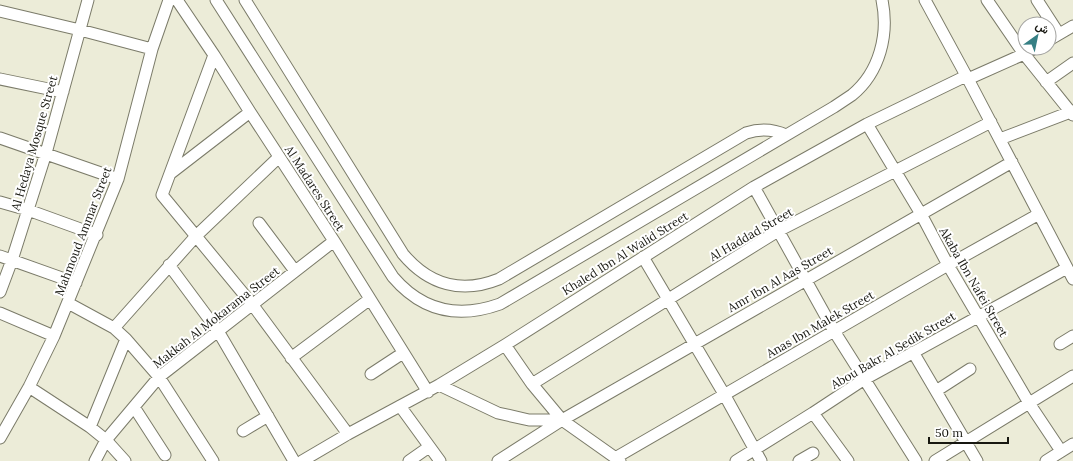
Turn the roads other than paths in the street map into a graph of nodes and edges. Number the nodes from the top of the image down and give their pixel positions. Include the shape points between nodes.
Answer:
1 (88, 0) edge
2 (169, 0) edge
3 (177, 0) edge
4 (216, 0) edge
5 (246, 0) edge
6 (882, 0) edge
7 (925, 0) edge
8 (987, 0) edge
9 (1036, 0) edge
10 (0, 11) edge
11 (1044, 16) edge
12 (1073, 26) edge
13 (80, 30) junction
14 (1057, 35) edge
15 (1017, 44) edge
16 (152, 49) junction
17 (214, 55) junction
18 (1019, 56) edge
19 (1026, 56) edge
20 (1073, 63) edge
21 (967, 77) junction
22 (0, 80) edge
23 (1046, 82) junction
24 (63, 92) junction
25 (250, 112) junction
26 (1072, 113) edge
27 (991, 122) junction
28 (867, 124) junction
29 (786, 135) junction
30 (0, 138) edge
31 (1000, 139) junction
32 (46, 153) junction
33 (279, 157) junction
34 (1012, 162) junction
35 (895, 171) junction
36 (170, 174) junction
37 (118, 180) junction
38 (754, 187) junction
39 (0, 202) edge
40 (28, 210) junction
41 (921, 214) junction
42 (1039, 214) junction
43 (259, 223) dead end
44 (778, 231) junction
45 (96, 235) junction
46 (196, 236) junction
47 (334, 241) junction
48 (0, 256) edge
49 (643, 257) junction
50 (12, 260) junction
51 (169, 265) junction
52 (948, 265) junction
53 (1067, 268) junction
54 (295, 271) junction
55 (1073, 279) edge
56 (805, 280) junction
57 (76, 283) junction
58 (0, 292) edge
59 (370, 299) junction
60 (668, 299) junction
61 (68, 303) junction
62 (252, 304) junction
63 (0, 313) edge
64 (978, 316) junction
65 (114, 328) junction
66 (218, 331) junction
67 (834, 331) junction
68 (54, 336) junction
69 (1073, 336) edge
70 (126, 339) junction
71 (694, 343) junction
72 (1060, 344) dead end
73 (505, 345) junction
74 (913, 352) junction
75 (403, 353) junction
76 (291, 358) junction
77 (970, 369) dead end
78 (371, 374) dead end
79 (1073, 376) edge
80 (158, 377) junction
81 (863, 380) junction
82 (532, 384) junction
83 (439, 385) junction
84 (29, 387) junction
85 (936, 391) junction
86 (428, 392) junction
87 (724, 394) junction
88 (1029, 403) junction
89 (400, 406) junction
90 (134, 407) junction
91 (813, 413) junction
92 (268, 416) junction
93 (562, 420) junction
94 (90, 427) junction
95 (243, 431) dead end
96 (348, 434) junction
97 (0, 438) edge
98 (106, 440) junction
99 (966, 442) junction
100 (1073, 444) edge
101 (429, 447) junction
102 (755, 450) junction
103 (813, 453) dead end
104 (165, 455) dead end
105 (1055, 457) edge
106 (613, 459) edge
107 (501, 460) edge
108 (94, 461) edge
109 (125, 461) edge
110 (213, 461) edge
111 (294, 461) edge
112 (302, 461) edge
113 (409, 461) edge
114 (440, 461) edge
115 (736, 461) edge
116 (761, 461) edge
117 (799, 461) edge
118 (848, 461) edge
119 (916, 461) edge
120 (935, 461) edge
121 (977, 461) edge

1 - 13 street, Al Hedaya Mosque Street
2 - 16 street, Mahmoud Ammar Street
3 - 17 street, Al Madares Street
4 - 29 street via 400,286 430,306 442,309 466,312 500,304
5 - 29 street via 403,254 422,273 447,284 479,285 499,279 746,133 766,129
6 - 29 street via 885,14 884,37 878,58 868,78 853,94
7 - 21 street
8 - 15 street
9 - 11 street
10 - 13 street
12 - 14 street
13 - 16 street
13 - 24 street, Al Hedaya Mosque Street
16 - 37 street, Mahmoud Ammar Street
17 - 25 street, Al Madares Street
17 - 36 street
18 - 21 street, Khaled Ibn Al Walid Street
19 - 23 street
20 - 23 street
21 - 27 street
21 - 28 street, Khaled Ibn Al Walid Street
22 - 24 street
23 - 26 street
24 - 32 street, Al Hedaya Mosque Street
25 - 33 street, Al Madares Street
25 - 36 street
26 - 31 street
27 - 31 street
27 - 35 street, Al Haddad Street
28 - 35 street, Akaba Ibn Nafei Street
28 - 38 street, Khaled Ibn Al Walid Street
30 - 32 street
31 - 34 street
32 - 37 street
32 - 40 street, Al Hedaya Mosque Street
33 - 46 street
33 - 47 street, Al Madares Street
34 - 41 street, Amr Ibn Al Aas Street
34 - 42 street
35 - 41 street, Akaba Ibn Nafei Street
35 - 44 street, Al Haddad Street
36 - 46 street via 162,195
37 - 45 street, Mahmoud Ammar Street
38 - 44 street
38 - 49 street, Khaled Ibn Al Walid Street
39 - 40 street
40 - 45 street
40 - 50 street, Al Hedaya Mosque Street
41 - 52 street, Akaba Ibn Nafei Street
41 - 56 street, Amr Ibn Al Aas Street
42 - 52 street, Anas Ibn Malek Street
42 - 53 street
43 - 54 street
44 - 56 street
44 - 60 street, Al Haddad Street
45 - 57 street, Mahmoud Ammar Street
46 - 51 street
46 - 62 street
47 - 54 street, Makkah Al Mokarama Street
47 - 59 street, Al Madares Street
48 - 50 street
49 - 60 street
49 - 73 street, Khaled Ibn Al Walid Street
50 - 57 street
50 - 58 street, Al Hedaya Mosque Street
51 - 65 street
51 - 66 street
52 - 64 street, Akaba Ibn Nafei Street
52 - 67 street, Anas Ibn Malek Street
53 - 55 street
53 - 64 street, Abou Bakr Al Sedik Street
54 - 62 street, Makkah Al Mokarama Street
56 - 67 street
56 - 71 street, Amr Ibn Al Aas Street
57 - 61 street, Mahmoud Ammar Street
59 - 75 street, Al Madares Street
59 - 76 street
60 - 71 street
60 - 82 street, Al Haddad Street
61 - 65 street
61 - 68 street, Mahmoud Ammar Street
62 - 66 street, Makkah Al Mokarama Street
62 - 76 street
63 - 68 street
64 - 74 street, Abou Bakr Al Sedik Street
64 - 88 street, Akaba Ibn Nafei Street
65 - 70 street
66 - 80 street, Makkah Al Mokarama Street
66 - 92 street
67 - 81 street
67 - 87 street, Anas Ibn Malek Street
68 - 84 street, Mahmoud Ammar Street
69 - 72 street
70 - 80 street
70 - 94 street
71 - 87 street
71 - 93 street, Amr Ibn Al Aas Street
73 - 82 street
73 - 83 street, Khaled Ibn Al Walid Street
74 - 81 street, Abou Bakr Al Sedik Street
74 - 85 street
75 - 78 street
75 - 86 street, Al Madares Street
76 - 96 street
77 - 85 street
79 - 88 street
80 - 90 street, Makkah Al Mokarama Street
80 - 110 street
81 - 91 street, Abou Bakr Al Sedik Street
81 - 119 street
82 - 93 street
83 - 86 street, Khaled Ibn Al Walid Street
83 - 93 street via 498,413 528,420
84 - 94 street
84 - 97 street, Mahmoud Ammar Street
85 - 99 street
86 - 89 street, Khaled Ibn Al Walid Street
87 - 102 street
87 - 106 street, Anas Ibn Malek Street
88 - 99 street
88 - 105 street, Akaba Ibn Nafei Street
89 - 96 street, Khaled Ibn Al Walid Street
89 - 101 street
90 - 98 street, Makkah Al Mokarama Street
90 - 104 street
91 - 102 street, Abou Bakr Al Sedik Street
91 - 118 street
92 - 95 street
92 - 111 street
93 - 106 street
93 - 107 street, Amr Ibn Al Aas Street
94 - 98 street
96 - 112 street, Khaled Ibn Al Walid Street
98 - 108 street, Makkah Al Mokarama Street
98 - 109 street
99 - 120 street
99 - 121 street
100 - 105 street
101 - 113 street
101 - 114 street
102 - 115 street, Abou Bakr Al Sedik Street
102 - 116 street
103 - 117 street

